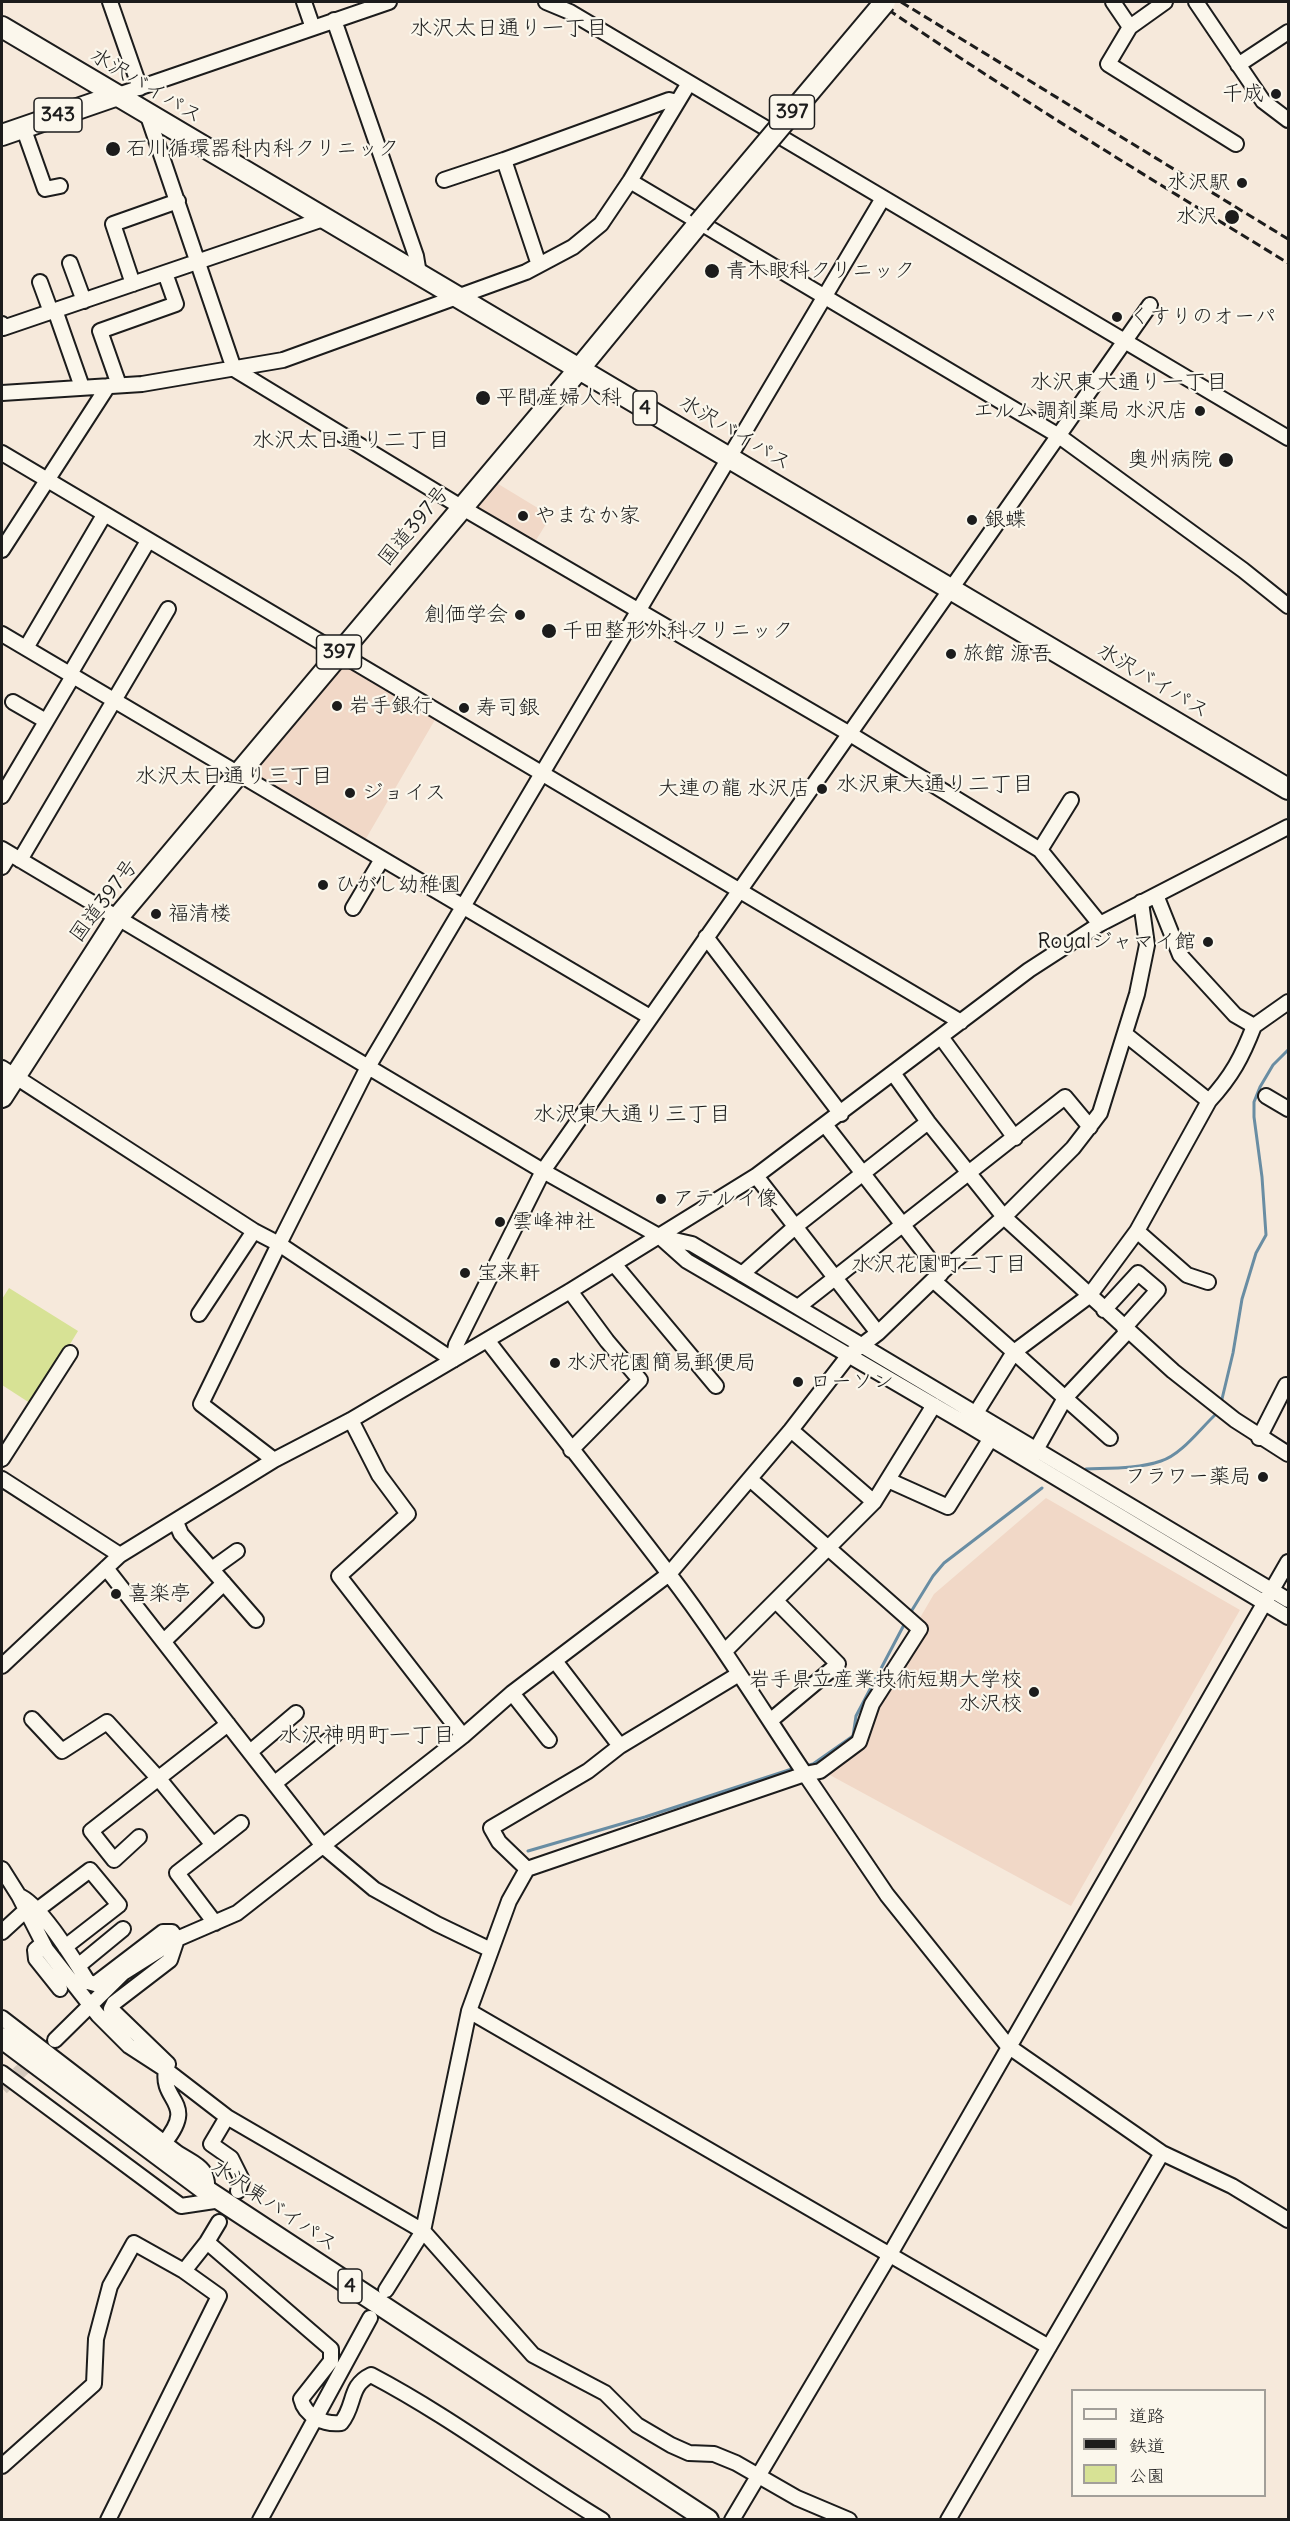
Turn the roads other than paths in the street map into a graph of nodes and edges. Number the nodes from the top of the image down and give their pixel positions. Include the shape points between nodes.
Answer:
1 (110, 2) edge
2 (303, 2) edge
3 (389, 2) edge
4 (546, 2) edge
5 (885, 2) edge
6 (1113, 2) edge
7 (1165, 2) edge
8 (1196, 2) edge
9 (364, 5) edge
10 (334, 20) junction
11 (2, 27) edge
12 (1130, 27) junction
13 (313, 28) junction
14 (1288, 32) edge
15 (1238, 65) junction
16 (688, 83) junction
17 (140, 88) junction
18 (115, 96) junction
19 (677, 102) junction
20 (148, 116) junction
21 (1288, 120) edge
22 (23, 127) junction
23 (2, 135) edge
24 (1236, 144) dead end
25 (504, 160) junction
26 (444, 180) dead end
27 (630, 181) junction
28 (60, 186) dead end
29 (883, 198) junction
30 (178, 201) junction
31 (326, 218) junction
32 (699, 223) junction
33 (199, 262) junction
34 (70, 263) dead end
35 (539, 265) junction
36 (165, 273) junction
37 (419, 274) junction
38 (40, 282) dead end
39 (133, 284) junction
40 (825, 295) junction
41 (458, 297) junction
42 (84, 301) junction
43 (1150, 305) dead end
44 (53, 311) junction
45 (2, 324) edge
46 (1126, 341) junction
47 (234, 369) junction
48 (579, 369) junction
49 (113, 386) junction
50 (82, 387) junction
51 (2, 393) edge
52 (1059, 436) junction
53 (1288, 438) edge
54 (2, 453) edge
55 (728, 457) junction
56 (46, 480) junction
57 (461, 507) junction
58 (104, 515) junction
59 (148, 541) junction
60 (2, 550) edge
61 (951, 590) junction
62 (1288, 606) edge
63 (168, 609) dead end
64 (639, 610) junction
65 (2, 634) edge
66 (26, 648) junction
67 (337, 654) junction
68 (71, 675) junction
69 (114, 701) junction
70 (13, 702) dead end
71 (46, 721) junction
72 (850, 734) junction
73 (542, 773) junction
74 (237, 774) junction
75 (1288, 789) edge
76 (2, 796) edge
77 (1071, 800) dead end
78 (1288, 826) edge
79 (1040, 850) junction
80 (11, 855) edge
81 (382, 859) junction
82 (2, 867) edge
83 (740, 890) junction
84 (1156, 895) junction
85 (1141, 902) junction
86 (464, 906) junction
87 (353, 908) dead end
88 (118, 917) junction
89 (1100, 924) junction
90 (706, 937) junction
91 (1288, 1002) edge
92 (650, 1017) junction
93 (961, 1022) junction
94 (1254, 1026) junction
95 (1125, 1034) junction
96 (941, 1037) junction
97 (368, 1067) junction
98 (8, 1072) edge
99 (893, 1073) junction
100 (1266, 1096) dead end
101 (2, 1097) edge
102 (1209, 1101) junction
103 (1288, 1109) edge
104 (841, 1114) junction
105 (928, 1122) junction
106 (826, 1126) junction
107 (1090, 1127) junction
108 (1015, 1138) junction
109 (543, 1171) junction
110 (862, 1174) junction
111 (970, 1174) junction
112 (756, 1176) junction
113 (1004, 1217) junction
114 (796, 1226) junction
115 (903, 1226) junction
116 (254, 1231) junction
117 (1137, 1231) junction
118 (659, 1236) junction
119 (279, 1244) junction
120 (614, 1264) junction
121 (742, 1274) junction
122 (937, 1277) junction
123 (836, 1278) junction
124 (1208, 1282) dead end
125 (570, 1291) junction
126 (1089, 1296) junction
127 (798, 1308) junction
128 (1104, 1310) junction
129 (199, 1314) dead end
130 (1126, 1330) junction
131 (878, 1333) junction
132 (488, 1340) junction
133 (862, 1346) junction
134 (1014, 1352) junction
135 (70, 1353) dead end
136 (849, 1355) junction
137 (453, 1360) junction
138 (1286, 1385) dead end
139 (716, 1386) dead end
140 (1065, 1398) junction
141 (934, 1405) junction
142 (972, 1419) junction
143 (351, 1420) junction
144 (790, 1430) junction
145 (991, 1438) junction
146 (1110, 1438) dead end
147 (1259, 1438) junction
148 (571, 1450) junction
149 (1288, 1454) edge
150 (1033, 1456) junction
151 (2, 1459) edge
152 (274, 1460) junction
153 (2, 1479) edge
154 (750, 1479) junction
155 (888, 1480) junction
156 (874, 1502) junction
157 (176, 1522) junction
158 (830, 1549) junction
159 (237, 1551) dead end
160 (120, 1555) junction
161 (1288, 1562) edge
162 (106, 1568) junction
163 (212, 1569) junction
164 (669, 1574) junction
165 (224, 1583) junction
166 (1268, 1597) junction
167 (1288, 1600) edge
168 (776, 1601) junction
169 (1288, 1617) edge
170 (256, 1620) dead end
171 (164, 1641) junction
172 (725, 1651) junction
173 (555, 1660) junction
174 (2, 1666) edge
175 (739, 1674) junction
176 (512, 1694) junction
177 (296, 1713) dead end
178 (32, 1719) dead end
179 (770, 1721) junction
180 (228, 1725) junction
181 (335, 1735) dead end
182 (463, 1736) junction
183 (549, 1740) dead end
184 (620, 1746) junction
185 (250, 1752) junction
186 (805, 1774) junction
187 (159, 1779) junction
188 (274, 1784) junction
189 (241, 1823) dead end
190 (139, 1837) dead end
191 (213, 1845) junction
192 (323, 1846) junction
193 (2, 1869) edge
194 (527, 1869) junction
195 (32, 1910) junction
196 (215, 1923) junction
197 (123, 1929) dead end
198 (2, 1932) edge
199 (177, 1939) junction
200 (43, 1943) junction
201 (65, 1947) junction
202 (491, 1950) junction
203 (78, 1966) junction
204 (60, 1989) dead end
205 (91, 2005) junction
206 (469, 2011) junction
207 (2, 2018) edge
208 (2, 2038) edge
209 (55, 2040) dead end
210 (1008, 2046) junction
211 (166, 2070) junction
212 (2, 2073) edge
213 (227, 2117) junction
214 (164, 2143) junction
215 (1162, 2153) junction
216 (222, 2194) junction
217 (1288, 2220) edge
218 (219, 2222) dead end
219 (423, 2231) junction
220 (207, 2242) junction
221 (889, 2256) junction
222 (184, 2271) junction
223 (386, 2290) dead end
224 (370, 2318) dead end
225 (1049, 2347) junction
226 (315, 2417) junction
227 (2, 2466) edge
228 (758, 2475) junction
229 (108, 2520) edge
230 (260, 2520) edge
231 (602, 2520) edge
232 (708, 2520) edge
233 (732, 2520) edge
234 (849, 2520) edge
235 (948, 2520) edge

1 - 17 street
2 - 13 street
3 - 9 street
4 - 16 street via 570,12
5 - 32 highway, 国道397号 / 397, bridge
6 - 12 street
7 - 12 street
8 - 15 street
9 - 10 street
10 - 13 street
10 - 37 street
11 - 18 highway, 水沢バイパス / 4
12 - 24 street via 1108,64
13 - 17 street
14 - 15 street
15 - 21 street via 1263,101
16 - 19 street
16 - 29 street
17 - 18 street
18 - 20 highway, 水沢バイパス / 4
18 - 22 highway, 343
19 - 25 street via 669,100
19 - 27 street
20 - 30 street
20 - 31 highway, 水沢バイパス / 4
22 - 23 highway, 343
22 - 28 street via 45,189
25 - 26 street
25 - 35 street
27 - 32 street
27 - 35 street via 601,224 573,247
29 - 40 street
29 - 46 street
30 - 33 street
30 - 39 street via 113,224
31 - 33 street
31 - 37 highway, 水沢バイパス / 4
32 - 40 street
32 - 48 highway, 国道397号 / 397
33 - 36 street
33 - 47 street
34 - 42 street
35 - 41 street
36 - 39 street
36 - 49 street via 176,304 100,331
37 - 41 highway, 水沢バイパス / 4
38 - 44 street
39 - 42 street
40 - 52 street
40 - 55 street
41 - 47 street via 306,353
41 - 48 highway, 水沢バイパス / 4
42 - 44 street
43 - 46 street
44 - 45 street via 3,328
44 - 50 street
46 - 52 street
46 - 53 street
47 - 49 street
47 - 57 street
48 - 55 highway, 水沢バイパス / 4
48 - 57 highway, 国道397号 / 397
49 - 50 street
49 - 56 street
50 - 51 street
52 - 61 street
52 - 62 street
54 - 56 street
55 - 61 highway, 水沢バイパス / 4
55 - 64 street
56 - 58 street
56 - 60 street
57 - 64 street
57 - 67 highway, 国道397号 / 397
58 - 59 street
58 - 66 street
59 - 67 street
59 - 68 street
61 - 72 street
61 - 75 highway, 水沢バイパス / 4
63 - 69 street
64 - 72 street
64 - 73 street
65 - 66 street
66 - 68 street
67 - 73 street
67 - 74 highway, 国道397号 / 397
68 - 69 street
68 - 71 street
69 - 74 street
69 - 80 street
70 - 71 street
71 - 76 street
72 - 79 street
72 - 83 street
73 - 83 street
73 - 86 street
74 - 81 street
74 - 88 highway, 国道397号 / 397
77 - 79 street
78 - 84 street
79 - 89 street
80 - 82 street
80 - 88 street
81 - 86 street
81 - 87 street
83 - 90 street
83 - 93 street
84 - 85 street
84 - 94 street via 1180,955 1235,1015
85 - 89 street
85 - 95 street via 1147,945
86 - 92 street
86 - 97 street
88 - 97 street
88 - 98 highway, 国道397号 / 397
89 - 93 street via 1029,970
90 - 92 street
90 - 104 street
91 - 94 street
92 - 109 street
93 - 96 street
94 - 102 street via 1240,1060
95 - 102 street
95 - 107 street via 1100,1113
96 - 99 street
96 - 108 street
97 - 109 street
97 - 119 street
98 - 101 highway, 国道397号 / 397
98 - 116 street
99 - 104 street
99 - 105 street
100 - 103 street
102 - 117 street
104 - 106 street
105 - 110 street
105 - 111 street
106 - 110 street
106 - 112 street
107 - 108 street via 1065,1097
107 - 113 street
108 - 111 street
109 - 118 street
109 - 137 street via 456,1345
110 - 114 street
110 - 115 street
111 - 113 street
111 - 115 street
112 - 114 street
112 - 118 street
113 - 122 street
113 - 126 street
114 - 121 street
114 - 123 street
115 - 122 street
115 - 123 street
116 - 119 street
116 - 129 street
117 - 124 street via 1187,1275
117 - 126 street
118 - 120 street
118 - 121 street via 693,1244
118 - 136 street via 687,1261
119 - 137 street
119 - 152 street via 201,1404
120 - 125 street
120 - 139 street
121 - 127 street
122 - 131 street
122 - 134 street
123 - 127 street
123 - 131 street
125 - 132 street
125 - 148 street via 640,1380
126 - 128 street
126 - 134 street
127 - 133 street
128 - 130 street
128 - 130 street via 1138,1274 1158,1290
130 - 140 street
130 - 147 street
131 - 133 street
132 - 137 street
132 - 148 street
133 - 136 street
133 - 142 street
134 - 140 street
134 - 142 street
135 - 151 street
136 - 141 street
136 - 144 street
137 - 143 street
138 - 147 street
140 - 146 street
140 - 150 street
141 - 142 street
141 - 155 street
142 - 145 street
142 - 150 street
143 - 152 street
143 - 182 street via 379,1475 408,1514 339,1576
144 - 154 street
144 - 156 street
145 - 150 street
145 - 155 street via 948,1507
147 - 149 street
148 - 164 street
150 - 166 street
152 - 157 street
153 - 160 street
154 - 158 street
154 - 164 street
155 - 156 street
156 - 158 street
157 - 160 street
157 - 163 street via 181,1534
158 - 168 street
158 - 186 street via 920,1629 872,1704 859,1742 820,1771
159 - 163 street
160 - 162 street
161 - 166 street
162 - 171 street
162 - 174 street
163 - 165 street
164 - 172 street
164 - 173 street
165 - 170 street
165 - 171 street
166 - 167 street
166 - 169 street
166 - 210 street
168 - 172 street
168 - 179 street via 838,1664
171 - 180 street
172 - 175 street
173 - 176 street
173 - 184 street
175 - 179 street
175 - 184 street
176 - 182 street
176 - 183 street
177 - 185 street
178 - 187 street via 62,1751 107,1722
179 - 186 street
180 - 185 street
180 - 187 street
181 - 188 street
182 - 192 street
184 - 194 street via 588,1771 490,1828
185 - 188 street
186 - 194 street
186 - 210 street via 887,1896
187 - 190 street via 92,1831 114,1860
187 - 191 street
188 - 192 street
189 - 191 street
191 - 196 street via 177,1873
192 - 196 street via 237,1914
192 - 202 street via 374,1889
193 - 195 street
194 - 202 street via 509,1901
195 - 198 street
195 - 200 street
195 - 201 street
195 - 201 street via 90,1870 118,1905
196 - 199 street
197 - 203 street
199 - 203 street via 172,1932 163,1932 95,1984 88,1983
199 - 205 street via 123,1973
199 - 211 street via 170,1959 111,2009 168,2064
200 - 204 street via 35,1950 36,1959
200 - 205 street
201 - 203 street
202 - 206 street
205 - 209 street
205 - 211 street via 129,2046
206 - 219 street
206 - 221 street
207 - 214 street
208 - 216 highway, 水沢東バイパス / 4
210 - 215 street
210 - 221 street
211 - 213 street
211 - 214 street via 164,2081 179,2107 179,2118
212 - 216 street via 182,2206
213 - 216 street via 211,2144 231,2158 242,2180
213 - 219 street
214 - 216 street via 204,2170
215 - 217 street via 1232,2186
215 - 225 street
216 - 232 highway, 水沢東バイパス / 4
218 - 220 street
219 - 223 street
219 - 228 street via 533,2355 605,2393 637,2425 671,2445 689,2453 714,2454
220 - 222 street
220 - 226 street via 330,2349 331,2361 302,2399 303,2406
221 - 225 street
221 - 228 street
222 - 227 street via 134,2243 110,2286 96,2339 94,2384
222 - 229 street via 219,2296
224 - 226 street
225 - 235 street
226 - 230 street
226 - 231 street via 330,2425 341,2423 350,2413 361,2380 371,2375
228 - 233 street
228 - 234 street

